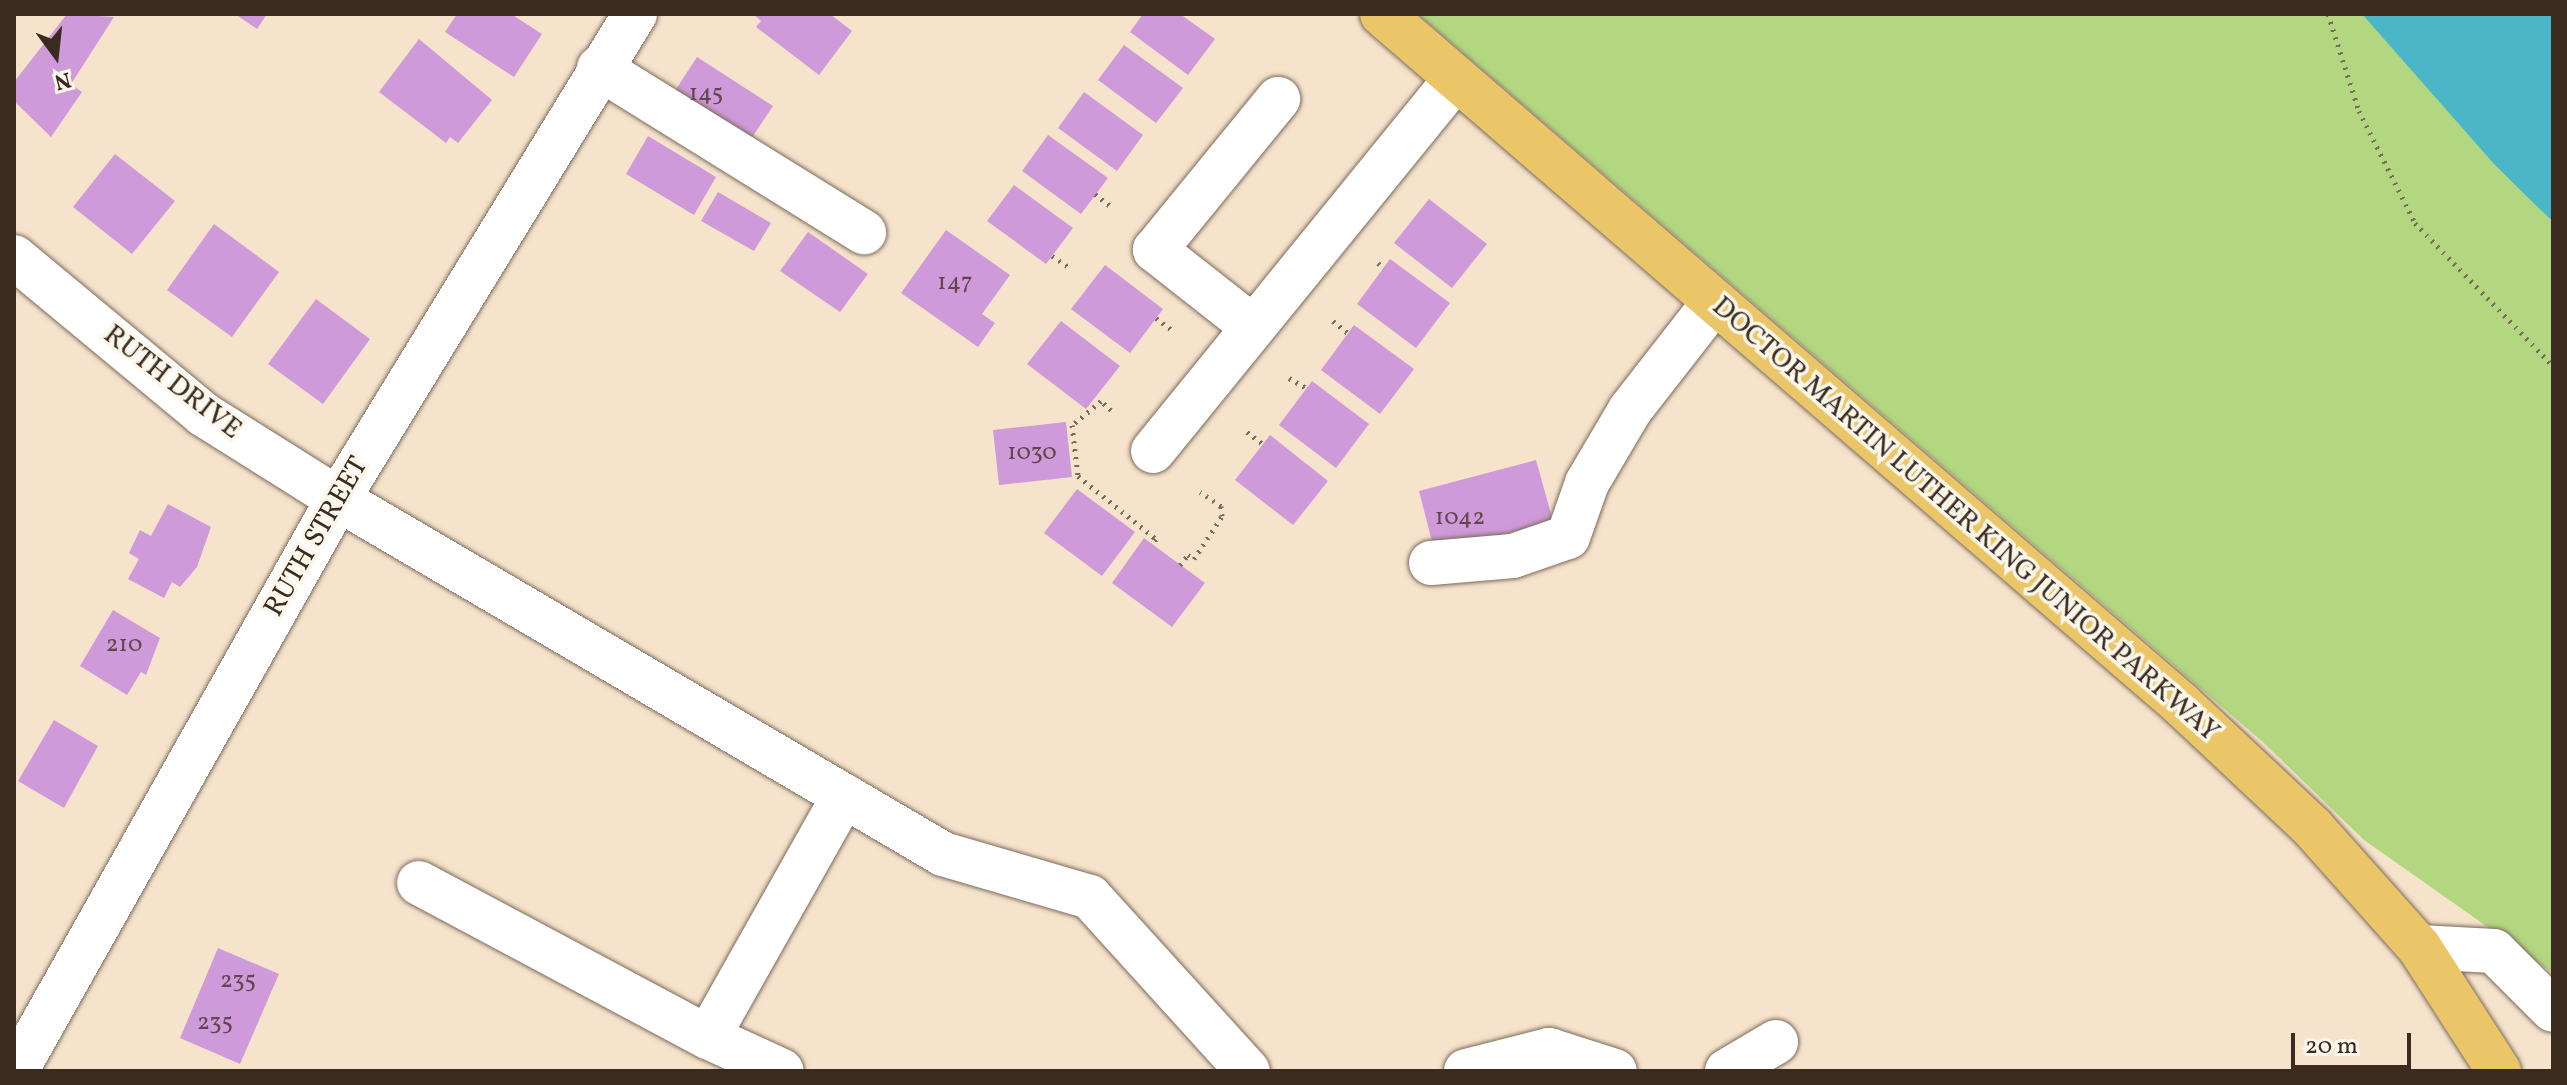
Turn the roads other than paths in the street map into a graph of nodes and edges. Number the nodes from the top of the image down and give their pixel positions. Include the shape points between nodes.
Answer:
1 (635, 14) edge
2 (1382, 14) edge
3 (599, 68) junction
4 (1455, 79) junction
5 (1278, 99) dead end
6 (864, 232) dead end
7 (14, 257) edge
8 (1714, 302) junction
9 (1253, 327) junction
10 (1153, 451) dead end
11 (338, 499) junction
12 (1431, 563) dead end
13 (844, 796) junction
14 (419, 883) dead end
15 (2419, 947) junction
16 (2553, 1010) edge
17 (708, 1037) junction
18 (1776, 1042) dead end
19 (16, 1071) edge
20 (782, 1071) edge
21 (1248, 1071) edge
22 (1466, 1071) edge
23 (1615, 1071) edge
24 (1727, 1071) edge
25 (2499, 1071) edge

1 - 3 street, RUTH STREET
2 - 4 main road, DOCTOR MARTIN LUTHER KING JUNIOR PARKWAY
3 - 6 street
3 - 11 street, RUTH STREET
4 - 8 main road, DOCTOR MARTIN LUTHER KING JUNIOR PARKWAY
4 - 9 street
5 - 9 street via 1155,250
7 - 11 street, RUTH DRIVE via 203,414
8 - 12 street via 1630,410 1587,483 1568,537 1513,556
8 - 15 main road, DOCTOR MARTIN LUTHER KING JUNIOR PARKWAY via 2181,704 2312,827
9 - 10 street
11 - 13 street, RUTH DRIVE
11 - 19 street, RUTH STREET
13 - 17 street
13 - 21 street, RUTH DRIVE via 943,854 1090,897
14 - 17 street
15 - 16 street via 2494,951
15 - 25 main road, DOCTOR MARTIN LUTHER KING JUNIOR PARKWAY
17 - 20 street
18 - 24 street
22 - 23 street via 1549,1050

